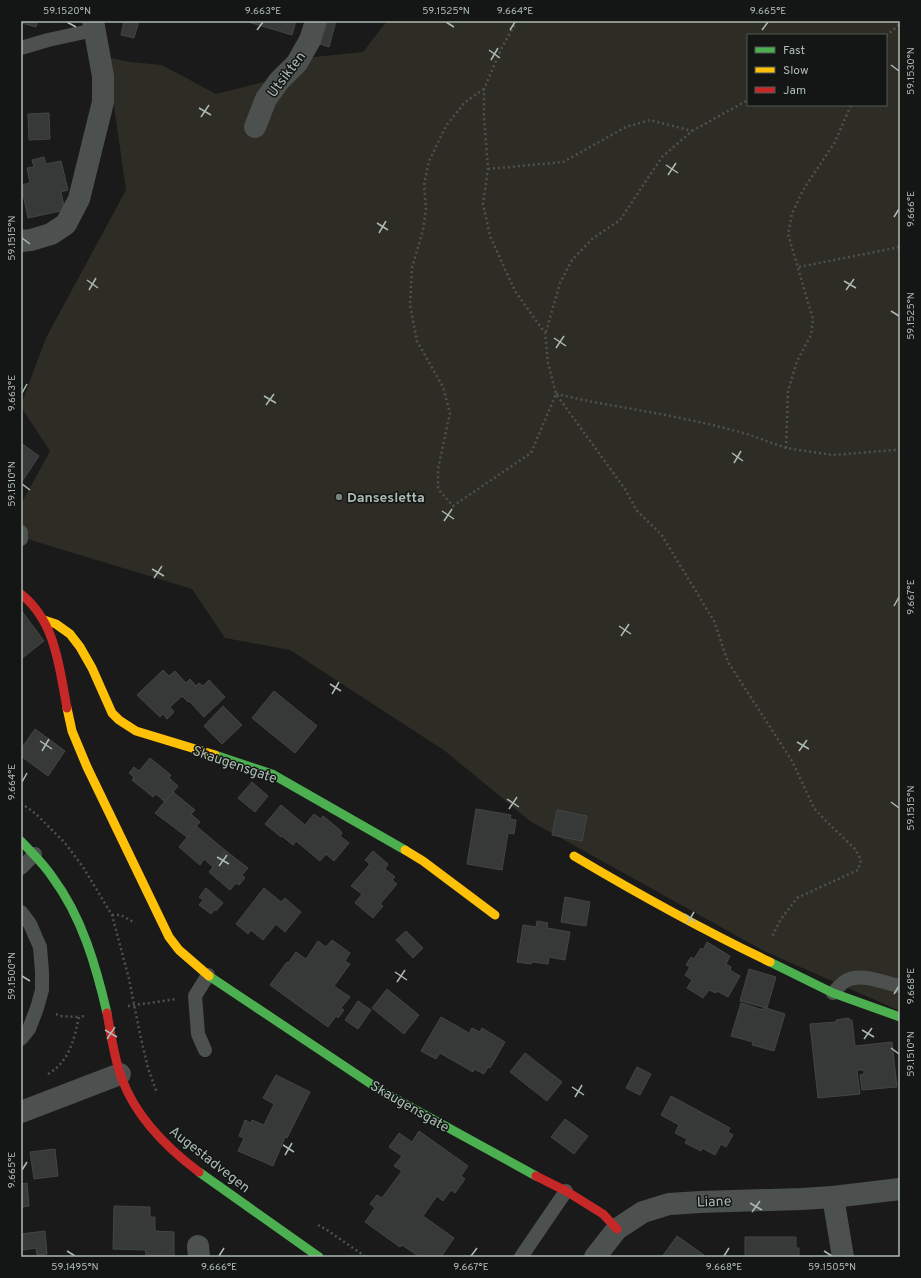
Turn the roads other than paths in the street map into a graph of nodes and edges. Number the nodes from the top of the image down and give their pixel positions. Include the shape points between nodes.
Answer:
1 (316, 21) edge
2 (94, 25) edge
3 (21, 48) edge
4 (255, 127) dead end
5 (21, 241) edge
6 (21, 532) edge
7 (21, 539) edge
8 (21, 594) edge
9 (44, 620) junction
10 (21, 841) edge
11 (35, 854) junction
12 (574, 856) dead end
13 (21, 868) edge
14 (21, 912) edge
15 (495, 915) dead end
16 (208, 975) junction
17 (900, 986) edge
18 (832, 993) junction
19 (900, 1017) edge
20 (21, 1039) edge
21 (205, 1050) dead end
22 (120, 1074) junction
23 (21, 1112) edge
24 (900, 1189) edge
25 (566, 1191) junction
26 (833, 1197) junction
27 (617, 1229) junction
28 (319, 1257) edge
29 (521, 1257) edge
30 (595, 1257) edge
31 (843, 1257) edge

1 - 4 street, Utsikten via 310,40 297,63 266,99
2 - 3 lane
2 - 5 street via 103,76 103,102 79,199 66,224 51,234
6 - 7 lane
8 - 9 street, Skaugensgate via 32,602
9 - 15 street, Skaugensgate via 56,624 70,634 80,646 112,713 136,732 272,774 423,861
9 - 16 street, Skaugensgate via 55,647 72,731 129,858 169,938
10 - 11 street, Augestadvegen
11 - 13 lane
11 - 22 street, Augestadvegen via 58,884 79,922 105,1005
12 - 18 street via 713,934
14 - 20 lane via 30,924 40,947 42,990 29,1030
16 - 21 lane via 195,996 198,1034
16 - 25 street, Skaugensgate via 383,1092
17 - 18 lane via 869,978 855,978 845,981
18 - 19 street
22 - 23 street
22 - 28 street, Augestadvegen via 136,1108 149,1127 174,1152
24 - 26 street, Liane
25 - 27 street, Skaugensgate via 603,1214
25 - 29 lane
26 - 27 street, Liane via 669,1204 643,1212
26 - 31 street
27 - 30 street, Liane

